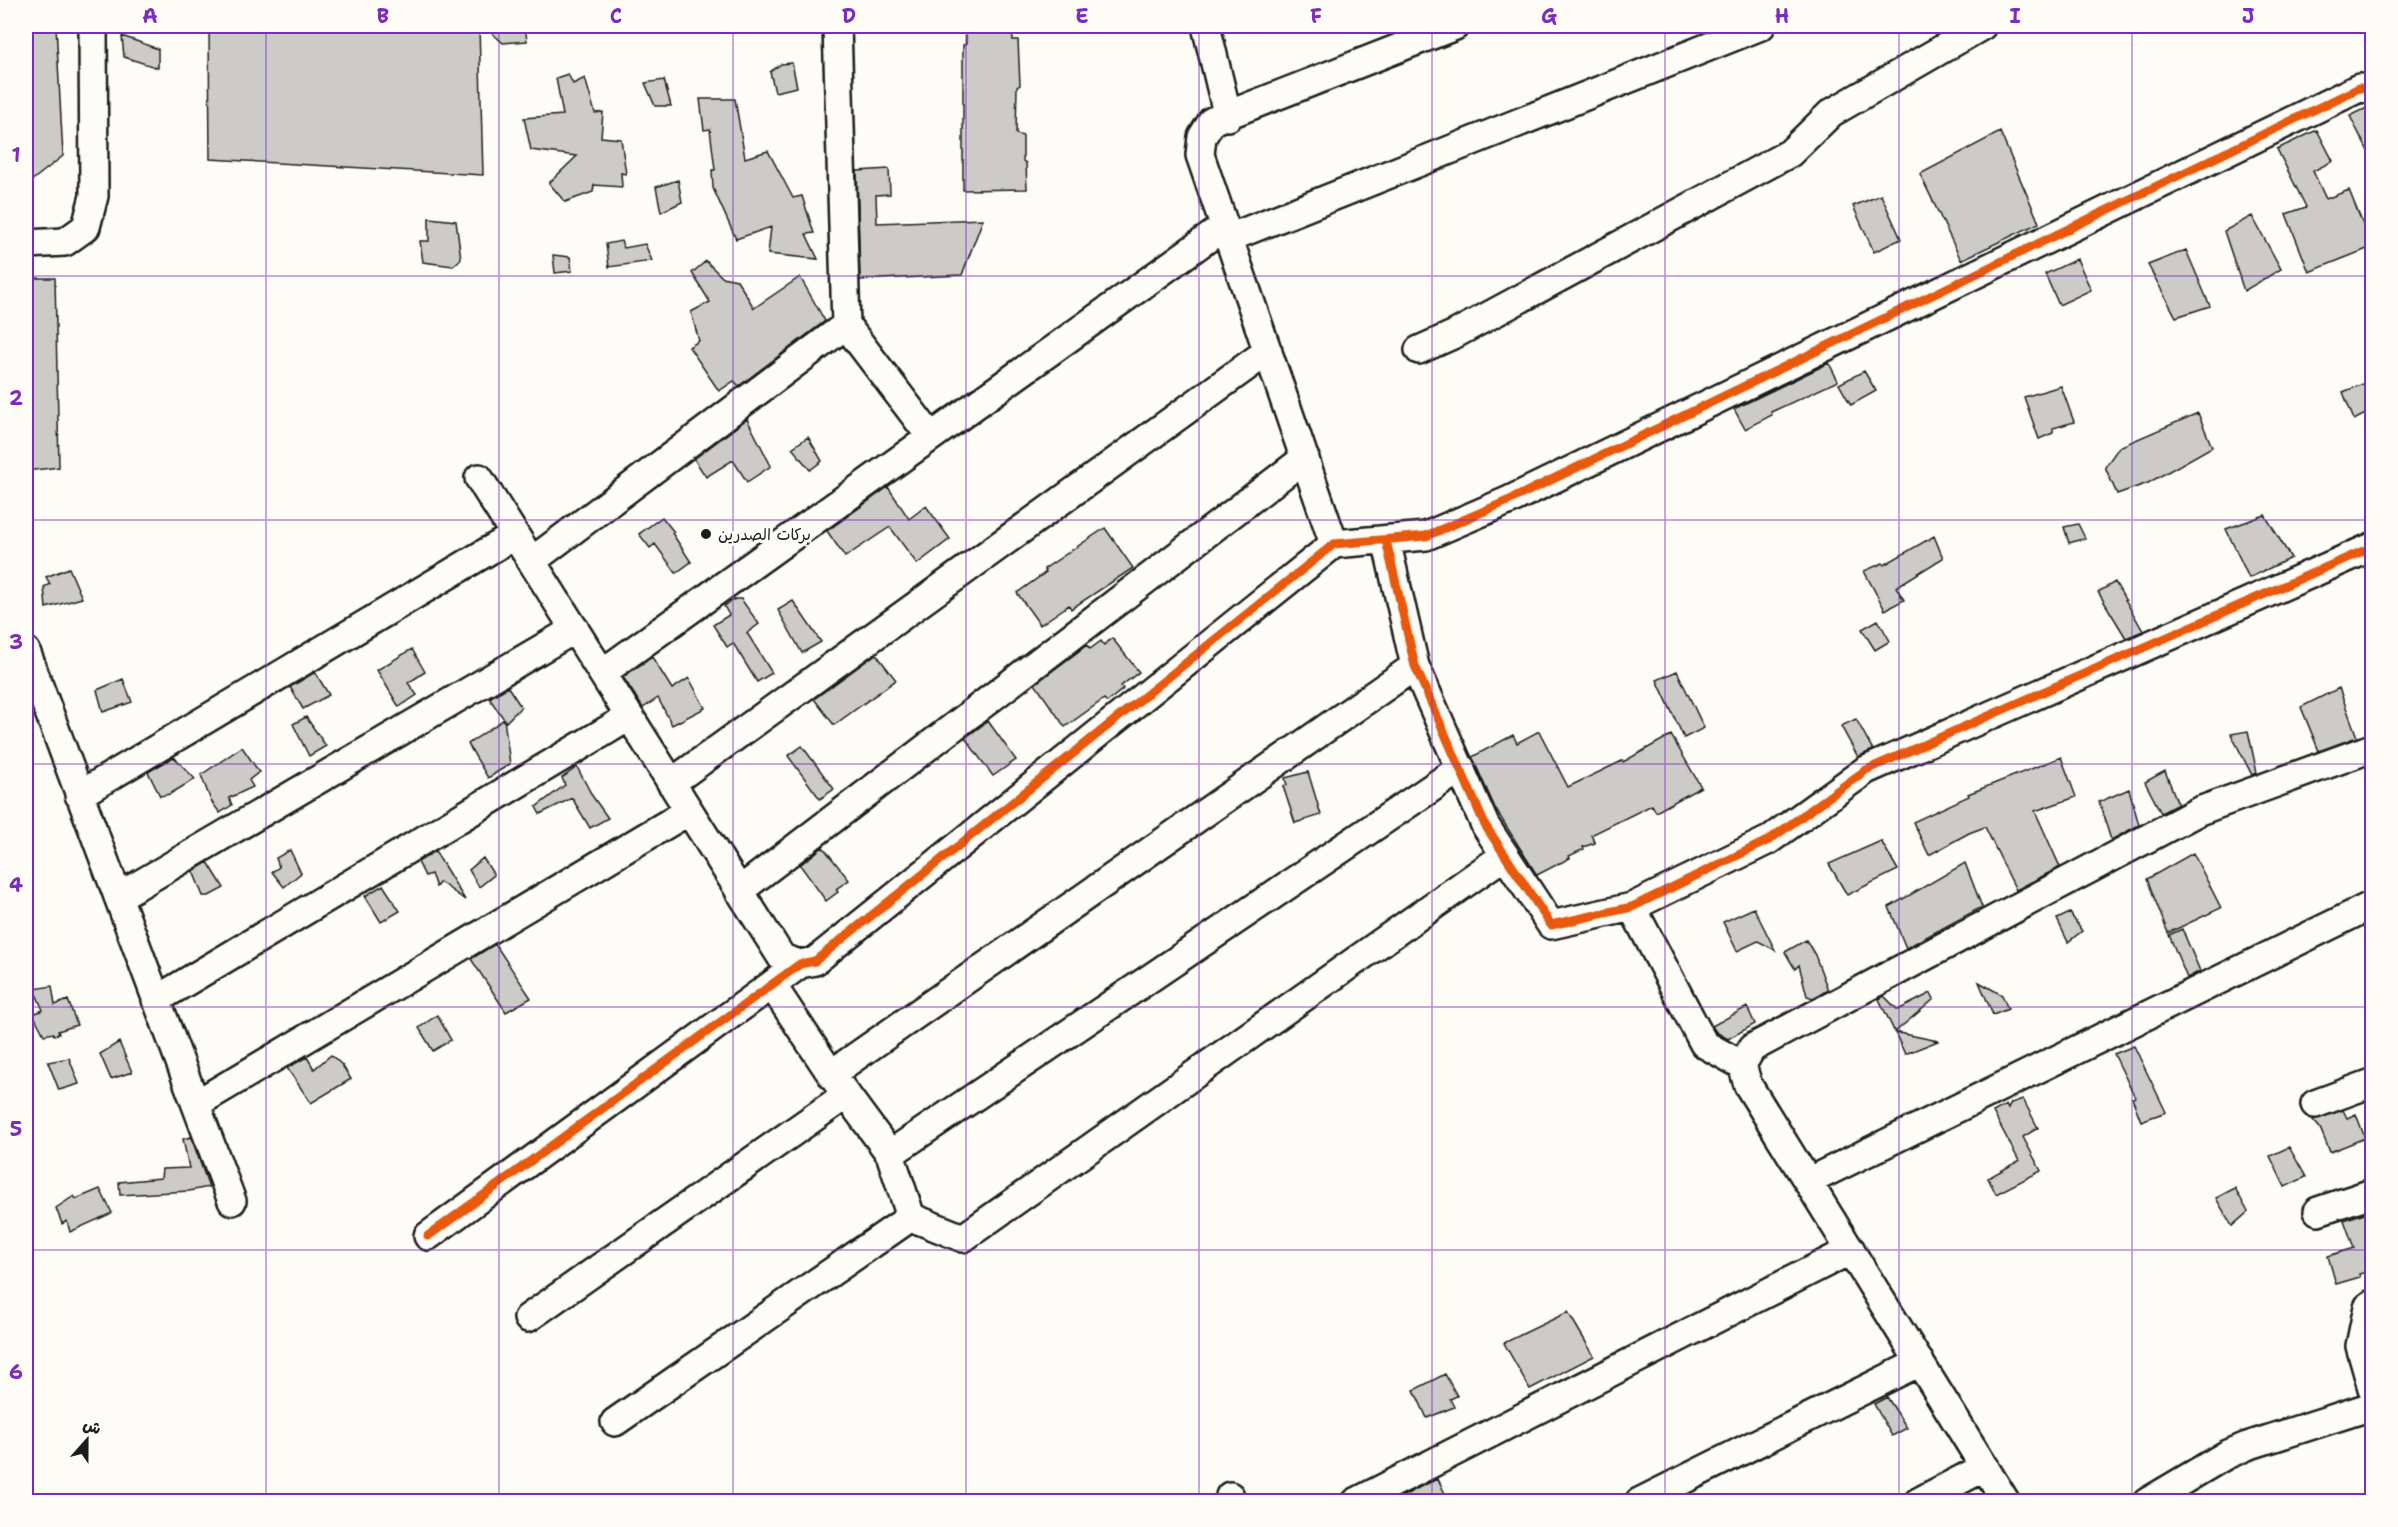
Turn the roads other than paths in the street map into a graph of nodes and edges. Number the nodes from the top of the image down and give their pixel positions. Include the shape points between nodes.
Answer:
1 (93, 26) edge
2 (837, 26) edge
3 (1206, 26) edge
4 (1455, 26) edge
5 (1761, 26) edge
6 (1982, 26) edge
7 (2373, 89) edge
8 (1228, 117) junction
9 (1227, 232) junction
10 (26, 244) edge
11 (846, 325) junction
12 (1419, 350) dead end
13 (1268, 351) junction
14 (931, 437) junction
15 (1305, 458) junction
16 (479, 478) dead end
17 (515, 535) junction
18 (1386, 540) junction
19 (1334, 543) junction
20 (2373, 548) edge
21 (532, 561) junction
22 (574, 629) junction
23 (26, 651) edge
24 (1415, 666) junction
25 (602, 673) junction
26 (629, 717) junction
27 (2373, 748) edge
28 (1461, 768) junction
29 (671, 783) junction
30 (80, 795) junction
31 (689, 811) junction
32 (1505, 855) junction
33 (739, 891) junction
34 (118, 897) junction
35 (2373, 905) edge
36 (1632, 907) junction
37 (800, 964) junction
38 (772, 985) junction
39 (156, 1000) junction
40 (1742, 1065) junction
41 (2373, 1083) edge
42 (839, 1084) junction
43 (196, 1104) junction
44 (2315, 1104) dead end
45 (890, 1154) junction
46 (1809, 1181) junction
47 (2373, 1193) edge
48 (232, 1201) dead end
49 (2318, 1211) dead end
50 (911, 1217) junction
51 (428, 1236) dead end
52 (1851, 1250) junction
53 (2373, 1304) edge
54 (528, 1318) dead end
55 (1920, 1362) junction
56 (2373, 1388) edge
57 (2373, 1406) edge
58 (615, 1422) dead end
59 (1985, 1467) junction
60 (1356, 1502) edge
61 (1639, 1502) edge
62 (1918, 1502) edge
63 (2006, 1502) edge
64 (2147, 1502) edge

1 - 10 street via 94,196 86,226 65,242
2 - 11 street
3 - 8 street
4 - 8 street
5 - 9 street
6 - 12 street via 1831,113 1790,153
7 - 18 street via 2359,88 2348,93 1510,500 1426,536
8 - 9 street via 1212,121 1202,137 1200,155
9 - 13 street
9 - 14 street
11 - 14 street
11 - 21 street
13 - 15 street
13 - 29 street
14 - 25 street
15 - 19 street
15 - 33 street
16 - 17 street
17 - 21 street
17 - 30 street
18 - 19 street
18 - 24 street
19 - 37 street via 816,961
20 - 36 street via 1866,771 1769,840
21 - 22 street
22 - 25 street
22 - 34 street
23 - 30 street
24 - 28 street
24 - 42 street
25 - 26 street
26 - 29 street
26 - 39 street
27 - 40 street via 2199,812 1752,1048
28 - 32 street via 1485,825
28 - 45 street
29 - 31 street
30 - 34 street
31 - 33 street
31 - 43 street
32 - 36 street via 1551,925
32 - 50 street via 963,1238
33 - 37 street via 782,958
34 - 39 street
35 - 46 street
36 - 40 street via 1704,1044
37 - 38 street
38 - 42 street
38 - 51 street
39 - 43 street
40 - 46 street via 1748,1085
41 - 44 street
42 - 45 street
42 - 54 street
43 - 48 street
45 - 50 street
46 - 52 street
47 - 49 street
50 - 58 street
52 - 55 street
52 - 60 street
53 - 56 street via 2368,1306 2360,1346
55 - 59 street
55 - 61 street
57 - 64 street via 2247,1446
59 - 62 street
59 - 63 street

